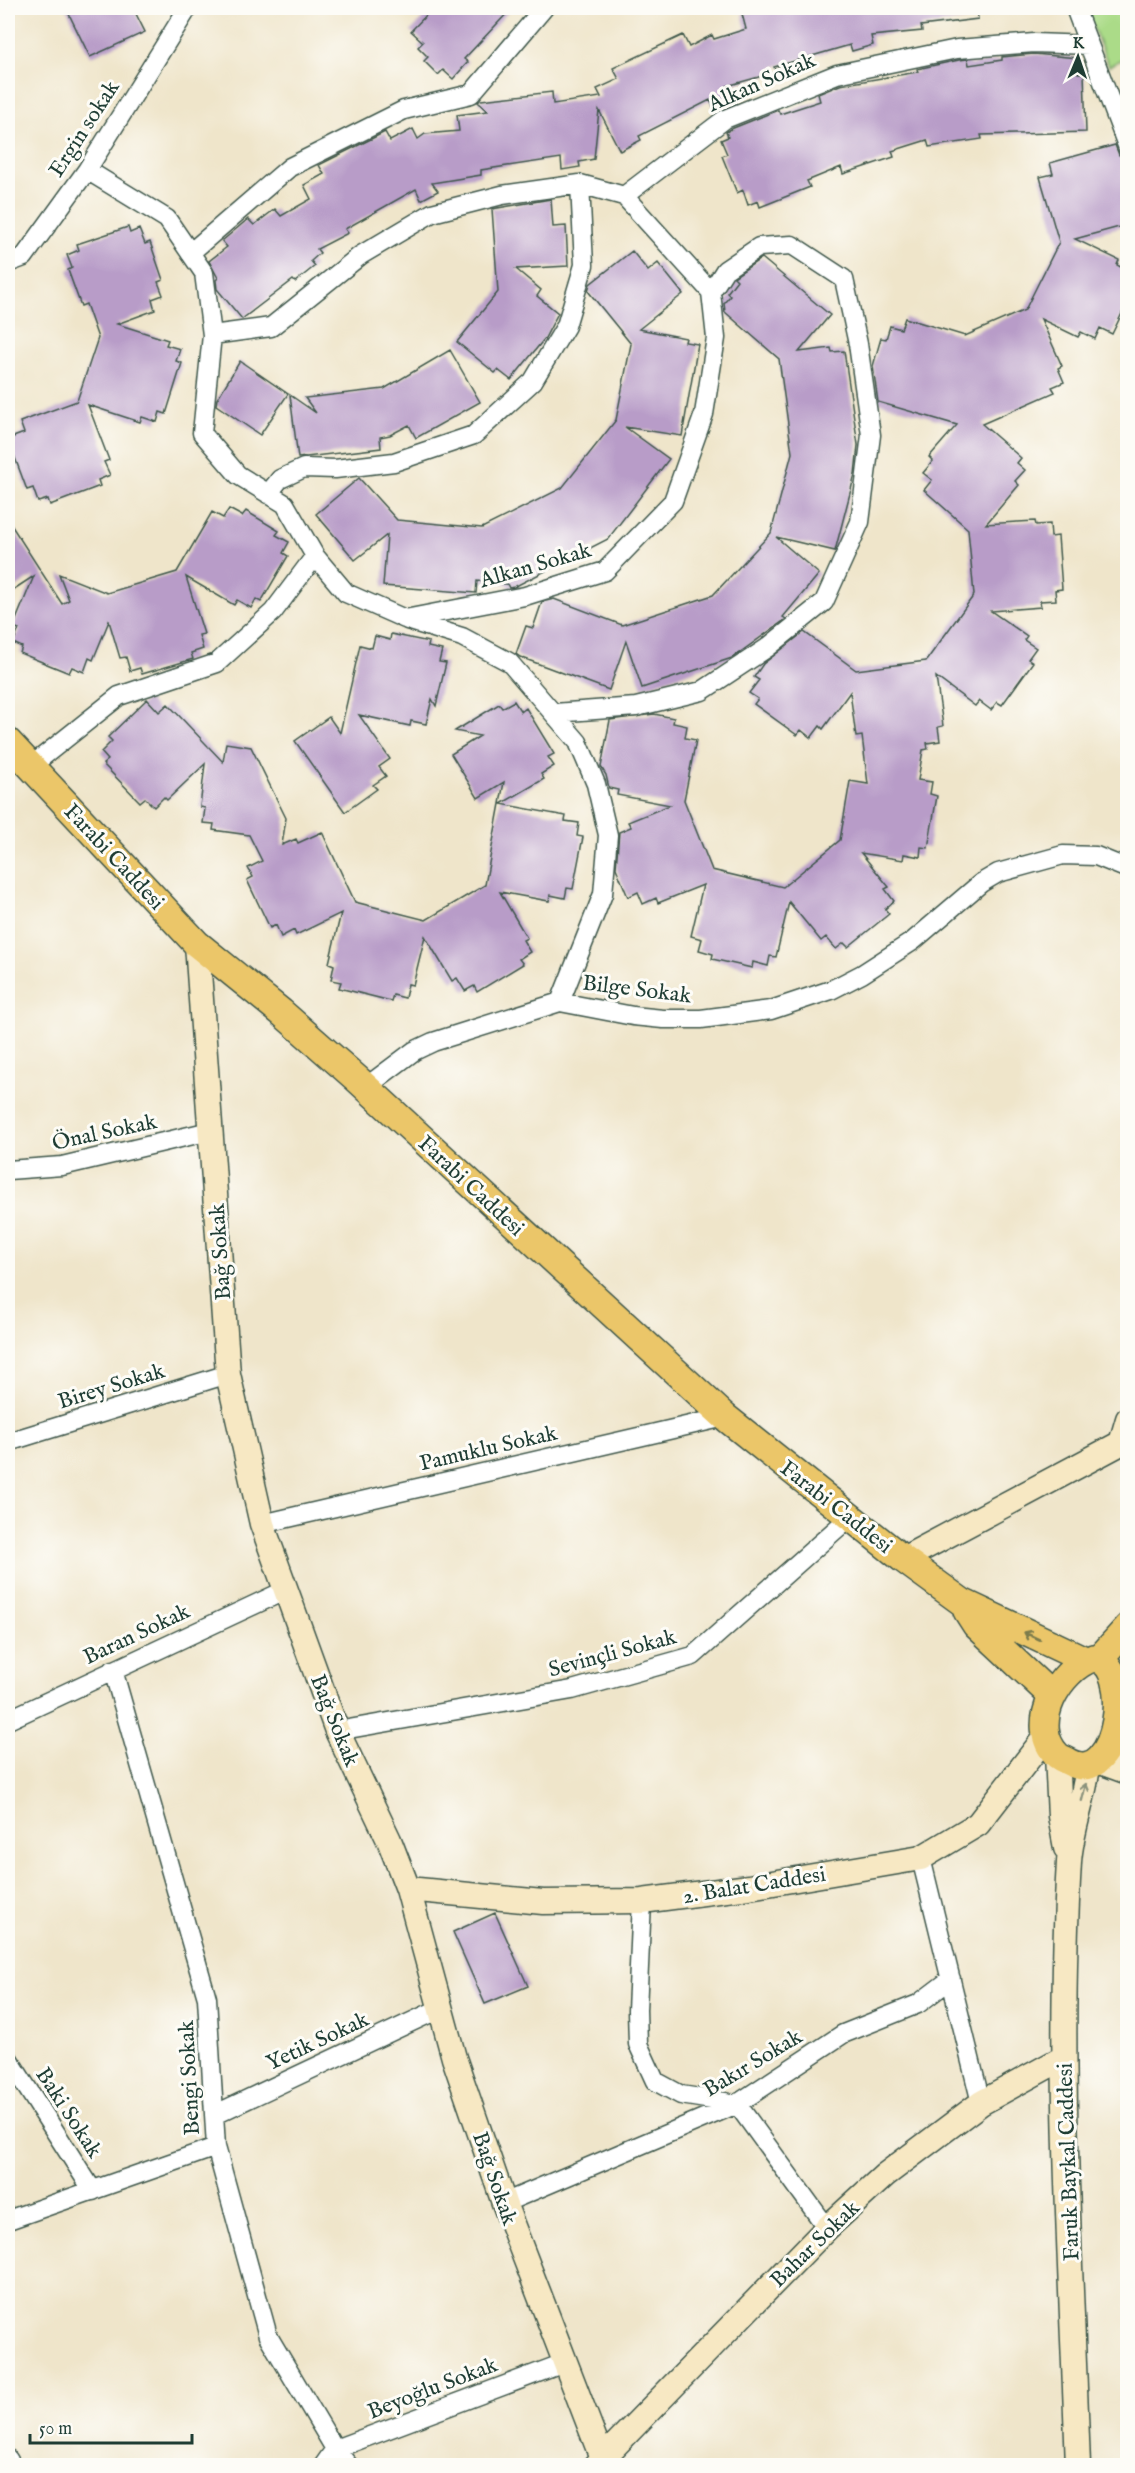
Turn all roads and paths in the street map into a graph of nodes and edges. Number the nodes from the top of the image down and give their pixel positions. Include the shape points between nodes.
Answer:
1 (188, 8) edge
2 (544, 8) edge
3 (1075, 8) edge
4 (1089, 45) junction
5 (1128, 148) edge
6 (87, 170) junction
7 (580, 184) junction
8 (624, 196) junction
9 (190, 253) junction
10 (8, 263) edge
11 (711, 292) junction
12 (212, 335) junction
13 (268, 494) junction
14 (315, 556) junction
15 (405, 619) junction
16 (554, 713) junction
17 (8, 742) edge
18 (31, 766) junction
19 (1128, 869) edge
20 (197, 944) junction
21 (560, 1002) junction
22 (366, 1088) junction
23 (210, 1131) junction
24 (8, 1170) edge
25 (228, 1374) junction
26 (725, 1417) junction
27 (1128, 1419) edge
28 (8, 1442) edge
29 (849, 1517) junction
30 (262, 1524) junction
31 (903, 1558) junction
32 (286, 1590) junction
33 (962, 1602) junction
34 (1128, 1627) edge
35 (1093, 1659) junction
36 (113, 1670) junction
37 (1052, 1696) junction
38 (1124, 1712) edge
39 (8, 1720) edge
40 (337, 1731) junction
41 (1052, 1745) junction
42 (1093, 1763) junction
43 (1128, 1772) edge
44 (921, 1857) junction
45 (1069, 1859) junction
46 (408, 1889) junction
47 (642, 1901) junction
48 (951, 1979) junction
49 (441, 2008) junction
50 (8, 2058) edge
51 (1063, 2058) junction
52 (981, 2103) junction
53 (737, 2104) junction
54 (214, 2115) junction
55 (216, 2147) junction
56 (93, 2191) junction
57 (504, 2203) junction
58 (8, 2220) edge
59 (827, 2228) junction
60 (564, 2363) junction
61 (335, 2449) junction
62 (8, 2459) edge
63 (602, 2463) edge
64 (12, 2466) edge
65 (323, 2466) edge
66 (349, 2466) edge
67 (1078, 2466) edge

1 - 6 street, Ergin sokak
2 - 9 street via 471,94 404,110 290,167
3 - 4 street
4 - 5 street
4 - 8 street, Alkan Sokak via 1034,43 957,49 837,74 725,119
6 - 9 street via 167,219
6 - 10 street, Ergin sokak via 24,257
7 - 8 street
7 - 12 street via 502,195 432,213 362,255 272,327
7 - 13 street via 584,265 566,326 533,381 474,435 394,462 335,469 304,468 280,479
8 - 11 street
9 - 12 street via 204,273
11 - 15 street, Alkan Sokak via 716,338 704,414 673,501 605,571 525,597
11 - 16 street via 725,270 759,248 792,245 844,279 871,435 860,522 824,602 767,648 702,691 636,707
12 - 13 street via 202,433 238,475
13 - 14 street via 285,504
14 - 15 street via 345,593
14 - 18 street via 273,612 217,663 119,696
15 - 16 street via 462,637 509,662
16 - 21 street via 578,742 596,784 608,834 603,894
17 - 18 main road, Farabi Caddesi
18 - 20 main road, Farabi Caddesi
19 - 21 street, Bilge Sokak via 1096,856 1063,855 999,873 981,883 913,941 862,974 831,990 771,1010 711,1019 663,1019
20 - 22 main road, Farabi Caddesi
20 - 23 street, Bağ Sokak
21 - 22 street, Bilge Sokak via 433,1042 414,1051
22 - 26 main road, Farabi Caddesi
23 - 24 street, Önal Sokak via 62,1166
23 - 25 street, Bağ Sokak
25 - 28 street, Birey Sokak
25 - 30 street, Bağ Sokak
26 - 29 main road, Farabi Caddesi
26 - 30 street, Pamuklu Sokak
27 - 31 street via 1121,1443
29 - 31 main road, Farabi Caddesi
29 - 40 street, Sevinçli Sokak via 693,1656 572,1690
30 - 32 street, Bağ Sokak
31 - 33 main road, Farabi Caddesi
32 - 36 street, Baran Sokak
32 - 40 street, Bağ Sokak
35 -> 33 main road
33 - 37 main road via 976,1625
34 - 35 main road
35 - 37 main road via 1073,1667
35 - 38 main road via 1108,1663 1118,1675
36 - 39 street, Baran Sokak
36 - 54 street, Bengi Sokak via 207,1998
37 - 41 main road via 1046,1714
38 - 42 main road via 1114,1742
40 - 46 street, Bağ Sokak
41 - 42 main road via 1074,1764
41 - 44 street, 2. Balat Caddesi via 978,1824
41 - 45 street
42 - 43 street
45 -> 42 street
44 - 47 street, 2. Balat Caddesi
44 - 48 street
45 - 51 street, Faruk Baykal Caddesi
46 - 47 street, 2. Balat Caddesi via 543,1902
46 - 49 street, Bağ Sokak
47 - 53 street via 638,2044 655,2081 681,2095
48 - 52 street
48 - 53 street, Bakır Sokak via 918,2004 843,2034
49 - 54 street, Yetik Sokak
49 - 57 street, Bağ Sokak via 454,2058
50 - 56 street, Baki Sokak
51 - 52 street, Bahar Sokak
51 - 67 street, Faruk Baykal Caddesi
52 - 59 street, Bahar Sokak via 885,2175
53 - 57 street, Bakır Sokak
53 - 59 street
54 - 55 street, Bengi Sokak
55 - 56 street
55 - 61 street, Bengi Sokak via 268,2336
56 - 58 street
57 - 60 street, Bağ Sokak
59 - 63 street, Bahar Sokak
60 - 61 street, Beyoğlu Sokak
60 - 63 street, Bağ Sokak
61 - 65 street
61 - 66 street, Bengi Sokak
62 - 64 street

